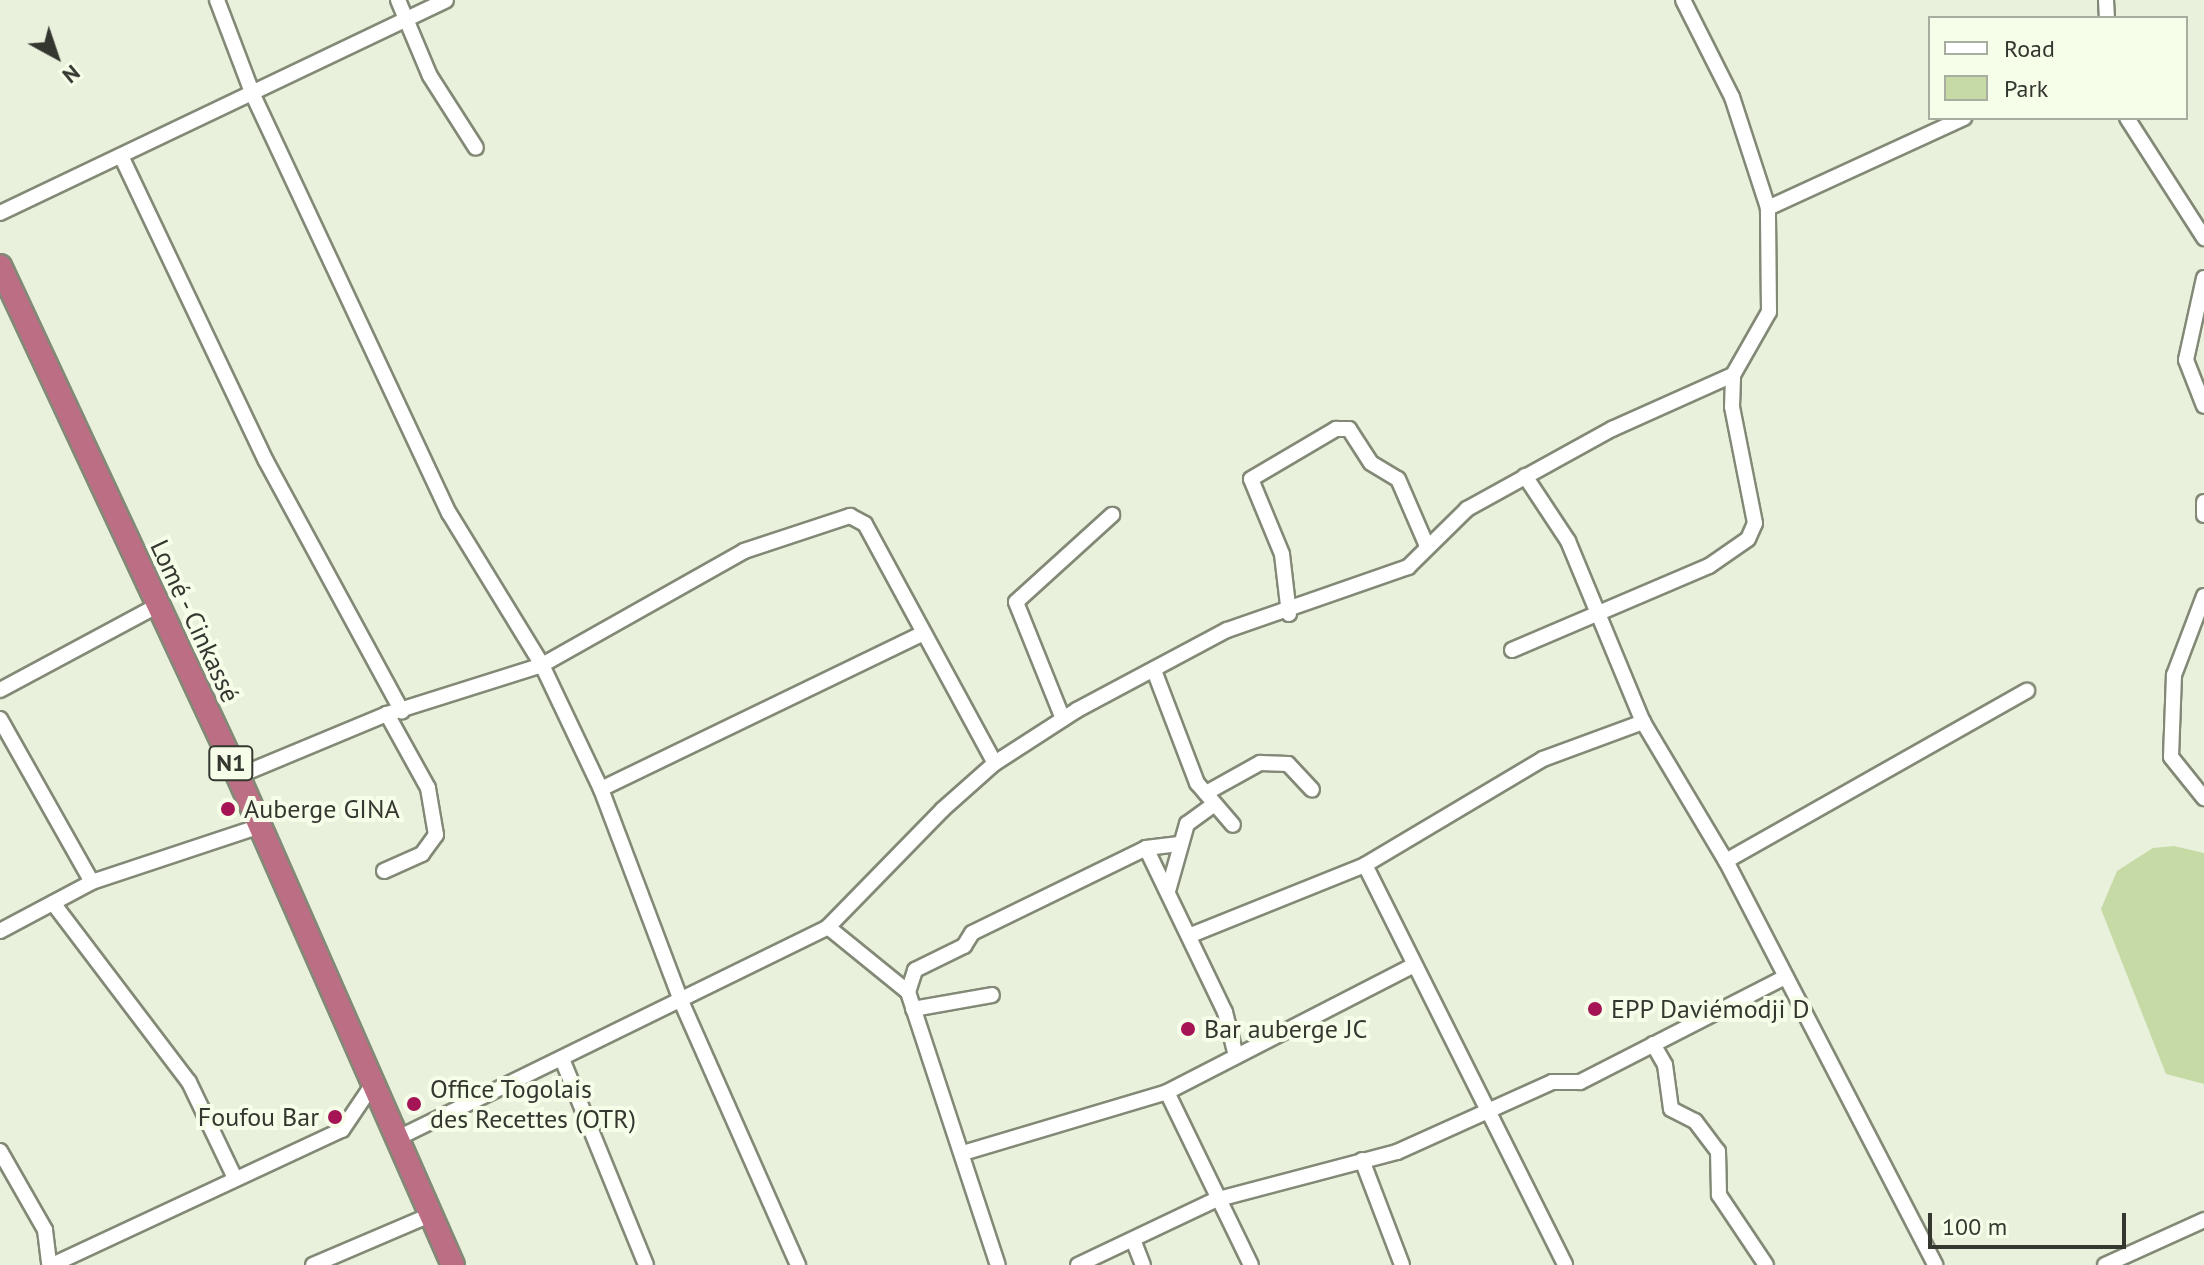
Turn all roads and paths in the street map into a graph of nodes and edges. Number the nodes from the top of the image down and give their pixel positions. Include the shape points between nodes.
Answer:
1 (217, 0) edge
2 (398, 0) edge
3 (446, 0) edge
4 (1683, 0) edge
5 (402, 20) junction
6 (253, 95) junction
7 (1960, 120) edge
8 (2128, 120) edge
9 (476, 148) dead end
10 (122, 158) junction
11 (1768, 208) junction
12 (0, 213) edge
13 (2204, 238) edge
14 (0, 266) edge
15 (2204, 278) edge
16 (1733, 375) junction
17 (2204, 406) edge
18 (1525, 476) junction
19 (2204, 502) edge
20 (1112, 515) dead end
21 (2204, 515) edge
22 (1427, 546) junction
23 (2204, 596) edge
24 (155, 607) junction
25 (1596, 611) junction
26 (1289, 614) junction
27 (923, 633) junction
28 (1512, 650) dead end
29 (542, 665) junction
30 (1155, 673) junction
31 (0, 690) edge
32 (2027, 691) dead end
33 (394, 713) junction
34 (0, 719) edge
35 (1063, 719) junction
36 (1643, 722) junction
37 (995, 763) junction
38 (238, 776) junction
39 (601, 789) junction
40 (1312, 790) dead end
41 (2204, 798) edge
42 (1211, 799) junction
43 (1233, 825) dead end
44 (257, 827) junction
45 (1181, 844) junction
46 (1146, 848) junction
47 (1726, 861) junction
48 (1365, 865) junction
49 (384, 871) dead end
50 (92, 882) junction
51 (1168, 891) junction
52 (53, 903) junction
53 (828, 927) junction
54 (0, 931) edge
55 (1191, 935) junction
56 (1414, 965) junction
57 (1781, 979) junction
58 (908, 992) junction
59 (992, 995) dead end
60 (683, 1004) junction
61 (913, 1009) junction
62 (1653, 1044) junction
63 (1236, 1056) junction
64 (562, 1059) junction
65 (371, 1087) junction
66 (1167, 1092) junction
67 (1486, 1112) junction
68 (396, 1139) junction
69 (0, 1151) edge
70 (963, 1153) junction
71 (1362, 1160) junction
72 (235, 1178) junction
73 (1215, 1200) junction
74 (430, 1215) junction
75 (2204, 1220) edge
76 (1134, 1242) junction
77 (50, 1265) edge
78 (313, 1265) edge
79 (453, 1265) edge
80 (646, 1265) edge
81 (798, 1265) edge
82 (998, 1265) edge
83 (1078, 1265) edge
84 (1143, 1265) edge
85 (1251, 1265) edge
86 (1402, 1265) edge
87 (1565, 1265) edge
88 (1766, 1265) edge
89 (1935, 1265) edge
90 (2105, 1265) edge

1 - 6 street
2 - 5 street
3 - 5 street
4 - 11 street via 1732,97
5 - 6 street
5 - 9 street
6 - 10 street
6 - 29 street via 449,513
7 - 11 street
8 - 13 street
10 - 12 street
10 - 33 street via 266,461
11 - 16 street via 1769,312
14 - 24 highway, Lomé - Cinkassé / N1
15 - 17 street via 2186,360
16 - 18 street
16 - 25 street via 1732,407 1755,523 1748,539 1709,566
18 - 22 street via 1467,509
18 - 25 street via 1568,541
19 - 21 street
20 - 35 street via 1016,602
22 - 26 street via 1408,567
22 - 26 street via 1398,479 1371,463 1349,429 1336,429 1251,479 1282,554
23 - 41 street via 2174,675 2171,757
24 - 31 street
24 - 38 highway, Lomé - Cinkassé / N1
25 - 28 street
25 - 36 street
26 - 30 street via 1227,630
27 - 29 street via 865,524 850,516 744,551
27 - 37 street
27 - 39 street
29 - 33 street
29 - 39 street
30 - 35 street
30 - 42 street
32 - 47 street
33 - 38 street
33 - 49 street via 428,788 436,835 422,854
34 - 50 street
35 - 37 street
36 - 47 street
36 - 48 street via 1543,759
37 - 53 street
38 - 44 highway, Lomé - Cinkassé / N1
39 - 60 street
40 - 42 street via 1288,764 1260,763
42 - 43 street
42 - 45 street via 1187,824
44 - 50 street
44 - 65 highway, Lomé - Cinkassé / N1
45 - 46 street
45 - 51 street
46 - 51 street
46 - 58 street via 972,933 964,946 915,970
47 - 57 street
48 - 55 street
48 - 56 street
50 - 52 street
51 - 55 street
52 - 54 street
52 - 72 street via 189,1082
53 - 58 street
53 - 60 street
55 - 63 street via 1225,1012
56 - 63 street
56 - 67 street
57 - 62 street
57 - 89 street
58 - 61 street
59 - 61 street
60 - 64 street
60 - 81 street
61 - 70 street
62 - 67 street via 1580,1082 1552,1082
62 - 88 street via 1665,1065 1671,1109 1695,1121 1718,1151 1719,1195
63 - 66 street
64 - 68 street
64 - 80 street
65 - 68 highway, Lomé - Cinkassé / N1
65 - 72 street via 342,1130
66 - 70 street
66 - 73 street
67 - 71 street
67 - 87 street
68 - 74 highway, Lomé - Cinkassé / N1
69 - 77 street via 45,1230
70 - 82 street
71 - 73 street
71 - 86 street
72 - 77 street
73 - 76 street
73 - 85 street
74 - 78 street
74 - 79 highway, Lomé - Cinkassé / N1
75 - 90 street
76 - 83 street
76 - 84 street

